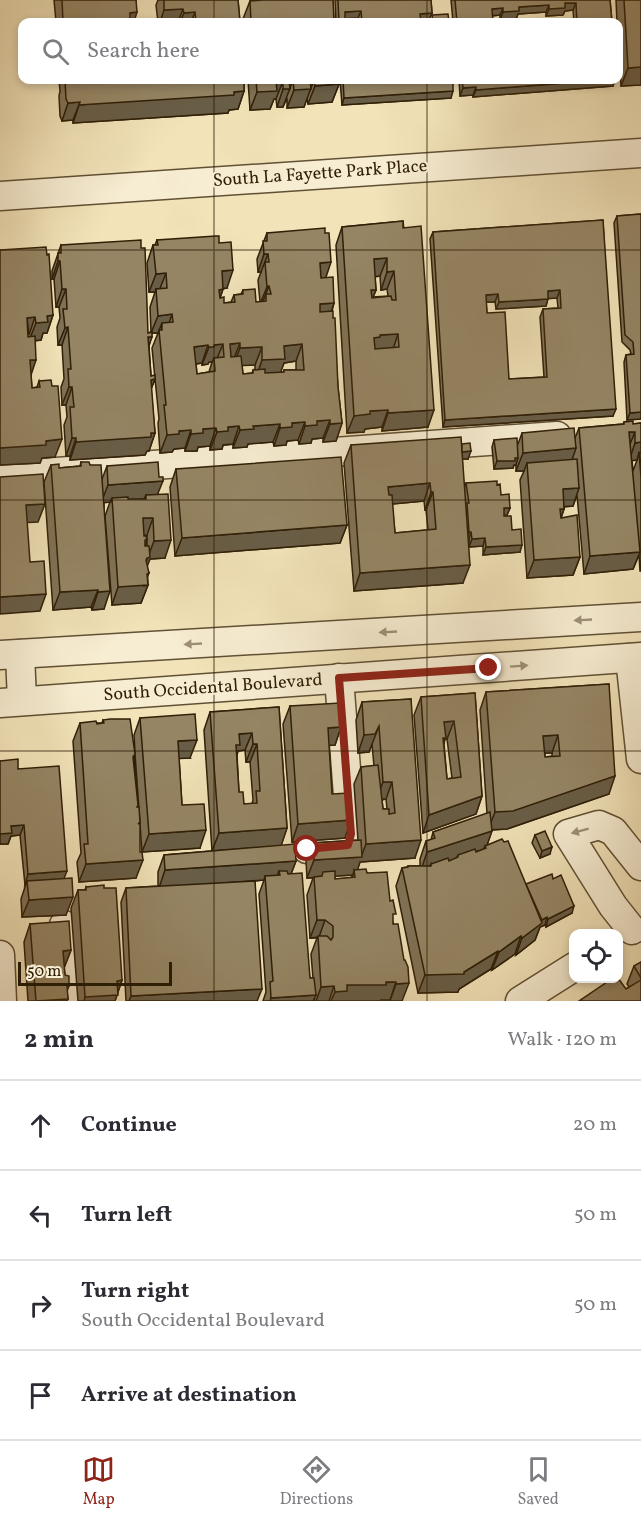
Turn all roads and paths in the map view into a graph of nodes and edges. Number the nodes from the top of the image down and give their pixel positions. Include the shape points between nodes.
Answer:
1 (641, 153) edge
2 (0, 196) edge
3 (582, 434) edge
4 (0, 476) edge
5 (641, 617) edge
6 (483, 626) junction
7 (437, 629) junction
8 (279, 639) junction
9 (227, 642) junction
10 (65, 651) junction
11 (10, 655) edge
12 (635, 657) edge
13 (489, 668) junction
14 (441, 671) junction
15 (339, 678) junction
16 (280, 683) junction
17 (228, 687) junction
18 (67, 698) junction
19 (11, 702) edge
20 (641, 759) edge
21 (307, 849) edge
22 (641, 866) edge
23 (64, 925) edge
24 (630, 931) edge
25 (0, 955) edge
26 (569, 970) edge
27 (2, 1001) edge
28 (68, 1001) edge
29 (520, 1001) edge

1 - 2 street, South La Fayette Park Place
3 - 4 street
5 -> 6 street
6 - 7 street
6 - 13 street
7 -> 8 street
7 - 14 street
8 - 9 street
8 - 16 street
9 -> 10 street
9 - 17 street
10 - 11 street
10 - 18 street
11 - 19 street
13 -> 12 street, South Occidental Boulevard
12 - 20 street
13 - 14 street, South Occidental Boulevard
14 - 15 street, South Occidental Boulevard
15 - 16 street, South Occidental Boulevard
15 - 21 street via 351,834 348,845
16 - 17 street, South Occidental Boulevard
17 - 18 street, South Occidental Boulevard
18 - 19 street, South Occidental Boulevard
22 -> 24 street via 613,831 599,825 568,834
23 - 28 street
25 - 27 street
26 - 29 street

